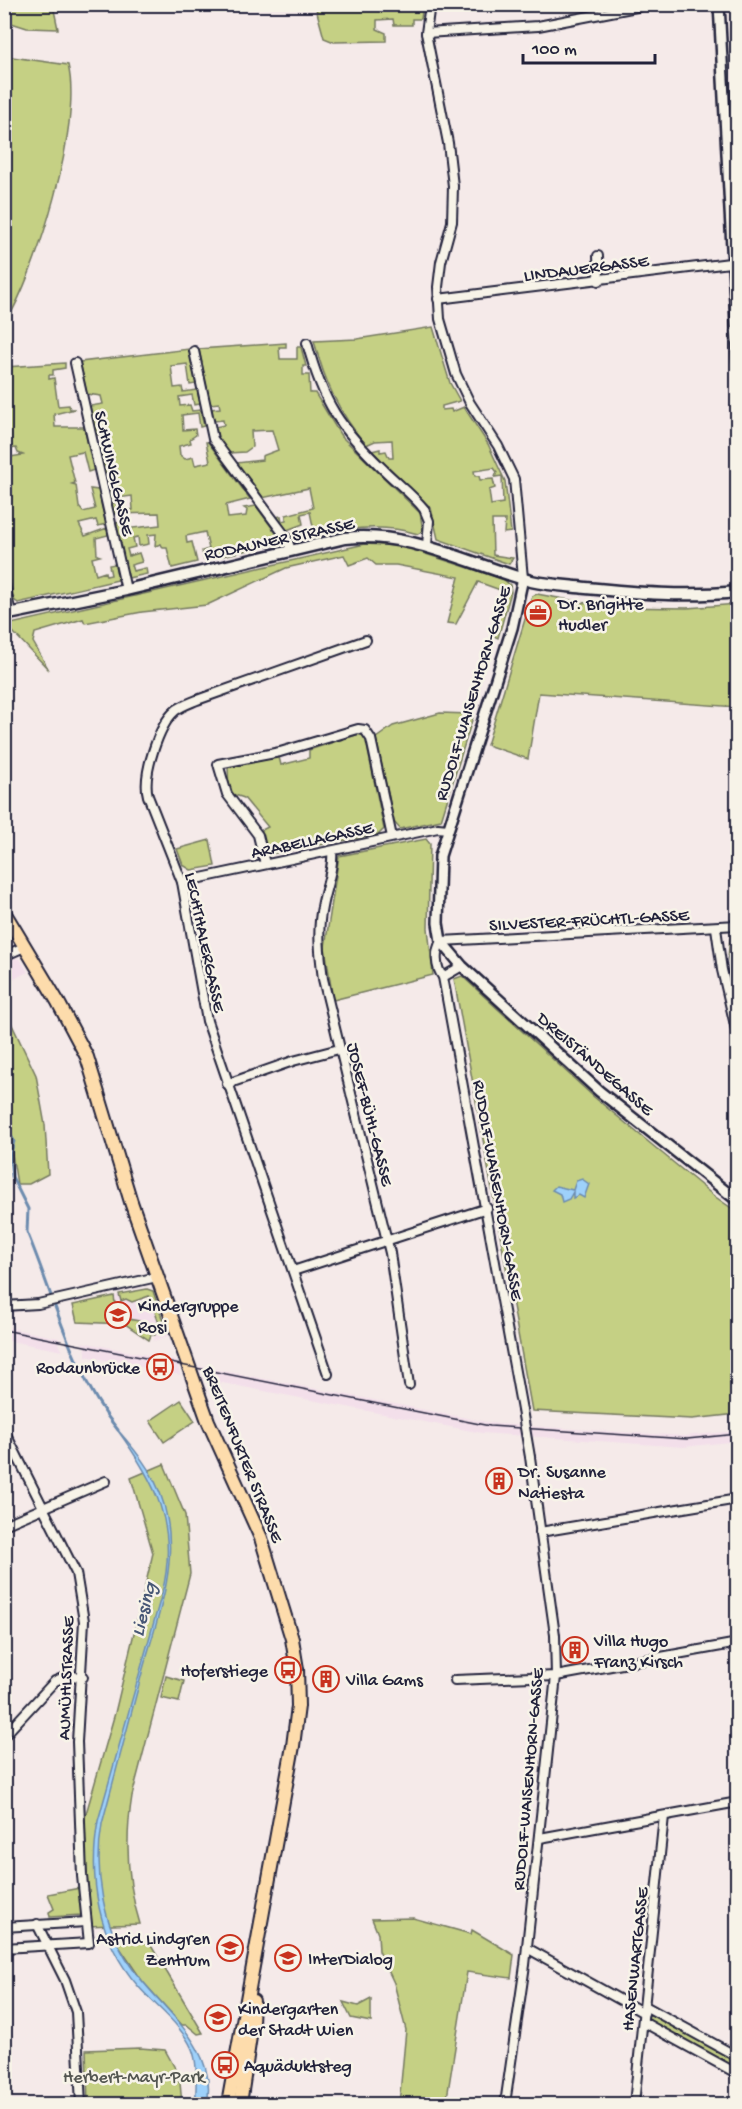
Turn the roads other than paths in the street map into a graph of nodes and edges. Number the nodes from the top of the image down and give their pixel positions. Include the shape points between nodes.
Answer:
1 (430, 4) edge
2 (652, 4) edge
3 (719, 4) edge
4 (426, 33) junction
5 (738, 130) edge
6 (726, 133) junction
7 (598, 256) dead end
8 (735, 263) edge
9 (599, 281) junction
10 (438, 299) junction
11 (307, 343) dead end
12 (194, 351) dead end
13 (738, 360) edge
14 (75, 363) dead end
15 (427, 545) junction
16 (291, 550) junction
17 (523, 578) junction
18 (4, 583) edge
19 (126, 590) junction
20 (738, 592) edge
21 (8, 614) edge
22 (366, 640) dead end
23 (448, 830) junction
24 (392, 837) junction
25 (332, 851) junction
26 (265, 864) junction
27 (182, 882) junction
28 (4, 912) edge
29 (738, 925) edge
30 (716, 928) junction
31 (441, 941) junction
32 (24, 947) junction
33 (4, 956) edge
34 (462, 966) junction
35 (444, 976) junction
36 (738, 1038) edge
37 (339, 1049) junction
38 (227, 1084) junction
39 (738, 1201) edge
40 (487, 1208) junction
41 (386, 1240) junction
42 (293, 1271) junction
43 (157, 1278) junction
44 (4, 1306) edge
45 (328, 1374) dead end
46 (409, 1385) dead end
47 (4, 1430) edge
48 (106, 1481) dead end
49 (738, 1499) edge
50 (45, 1508) junction
51 (4, 1525) edge
52 (540, 1532) junction
53 (738, 1643) edge
54 (556, 1676) junction
55 (83, 1677) junction
56 (455, 1680) dead end
57 (4, 1736) edge
58 (738, 1802) edge
59 (664, 1815) junction
60 (540, 1838) junction
61 (86, 1922) junction
62 (37, 1924) junction
63 (4, 1927) edge
64 (49, 1944) junction
65 (4, 1948) edge
66 (527, 1948) junction
67 (4, 1960) edge
68 (253, 1967) junction
69 (4, 1976) edge
70 (644, 2009) junction
71 (643, 2022) junction
72 (738, 2057) edge
73 (738, 2074) edge
74 (81, 2104) edge
75 (228, 2104) edge
76 (240, 2104) edge
77 (505, 2104) edge
78 (634, 2104) edge

1 - 4 street, RUDOLF-WAISENHORN-GASSE
2 - 4 street via 538,26
3 - 6 street
4 - 10 street, RUDOLF-WAISENHORN-GASSE via 453,186 452,222 441,262
5 - 6 street
6 - 8 street
7 - 9 street
8 - 9 street, LINDAUERGASSE
8 - 13 street
9 - 10 street, LINDAUERGASSE
10 - 17 street, RUDOLF-WAISENHORN-GASSE via 456,374 514,479
11 - 15 street via 320,387 338,420 355,442 424,509 429,521
12 - 16 street via 213,439 286,537
14 - 19 street, SCHWINGLGASSE
15 - 16 main road, RODAUNER STRASSE via 368,535
15 - 17 main road, RODAUNER STRASSE
16 - 19 main road, RODAUNER STRASSE
17 - 20 main road, RODAUNER STRASSE via 632,593 697,596
17 - 23 street, RUDOLF-WAISENHORN-GASSE via 512,628
18 - 21 street
19 - 21 main road, RODAUNER STRASSE
22 - 27 street, LECHTHALERGASSE via 197,700 175,711 165,723 157,738 147,791
23 - 24 street, ARABELLAGASSE via 438,828
23 - 31 street, RUDOLF-WAISENHORN-GASSE via 440,856
24 - 25 street, ARABELLAGASSE
24 - 26 street via 371,739 365,730 218,764 229,797 260,838
25 - 26 street, ARABELLAGASSE
25 - 37 street, JOSEF-BÜHL-GASSE via 321,910 319,948
26 - 27 street, ARABELLAGASSE
27 - 38 street, LECHTHALERGASSE via 207,1021
28 - 32 main road, BREITENFURTER STRASSE
29 - 30 street, SILVESTER-FRÜCHTL-GASSE
30 - 31 street, SILVESTER-FRÜCHTL-GASSE
30 - 36 street
31 - 34 street, DREISTÄNDEGASSE
31 - 35 street, RUDOLF-WAISENHORN-GASSE via 436,952 439,971
32 - 33 street
32 - 43 main road, BREITENFURTER STRASSE via 87,1057
34 - 35 street
34 - 39 street, DREISTÄNDEGASSE via 599,1091
35 - 40 street, RUDOLF-WAISENHORN-GASSE
37 - 38 street
37 - 41 street, JOSEF-BÜHL-GASSE
38 - 42 street, LECHTHALERGASSE
40 - 41 street
40 - 52 street, RUDOLF-WAISENHORN-GASSE, bridge
41 - 42 street
41 - 46 street, JOSEF-BÜHL-GASSE
42 - 45 street, LECHTHALERGASSE
43 - 44 street via 38,1304
43 - 68 main road, BREITENFURTER STRASSE via 212,1432 261,1538 285,1610 297,1669 293,1746
47 - 50 street, AUMÜHLSTRASSE
48 - 50 street
49 - 52 street
50 - 51 street
50 - 55 street, AUMÜHLSTRASSE via 76,1573 84,1621
52 - 54 street, RUDOLF-WAISENHORN-GASSE via 555,1635
53 - 54 street
54 - 56 street
54 - 60 street, RUDOLF-WAISENHORN-GASSE
55 - 57 street via 67,1676 55,1681
55 - 61 street, AUMÜHLSTRASSE via 77,1742
58 - 59 street
59 - 60 street
59 - 70 street, HASENWARTGASSE
60 - 66 street, RUDOLF-WAISENHORN-GASSE
61 - 62 street
61 - 64 street, AUMÜHLSTRASSE via 90,1943
62 - 63 street
62 - 64 street
64 - 65 street
64 - 74 street via 75,2012
66 - 70 street
66 - 77 street, RUDOLF-WAISENHORN-GASSE
67 - 69 street
68 - 75 main road, BREITENFURTER STRASSE
68 - 76 main road, BREITENFURTER STRASSE via 252,2023
70 - 71 street, HASENWARTGASSE
70 - 72 street
71 - 73 street
71 - 78 street, HASENWARTGASSE

